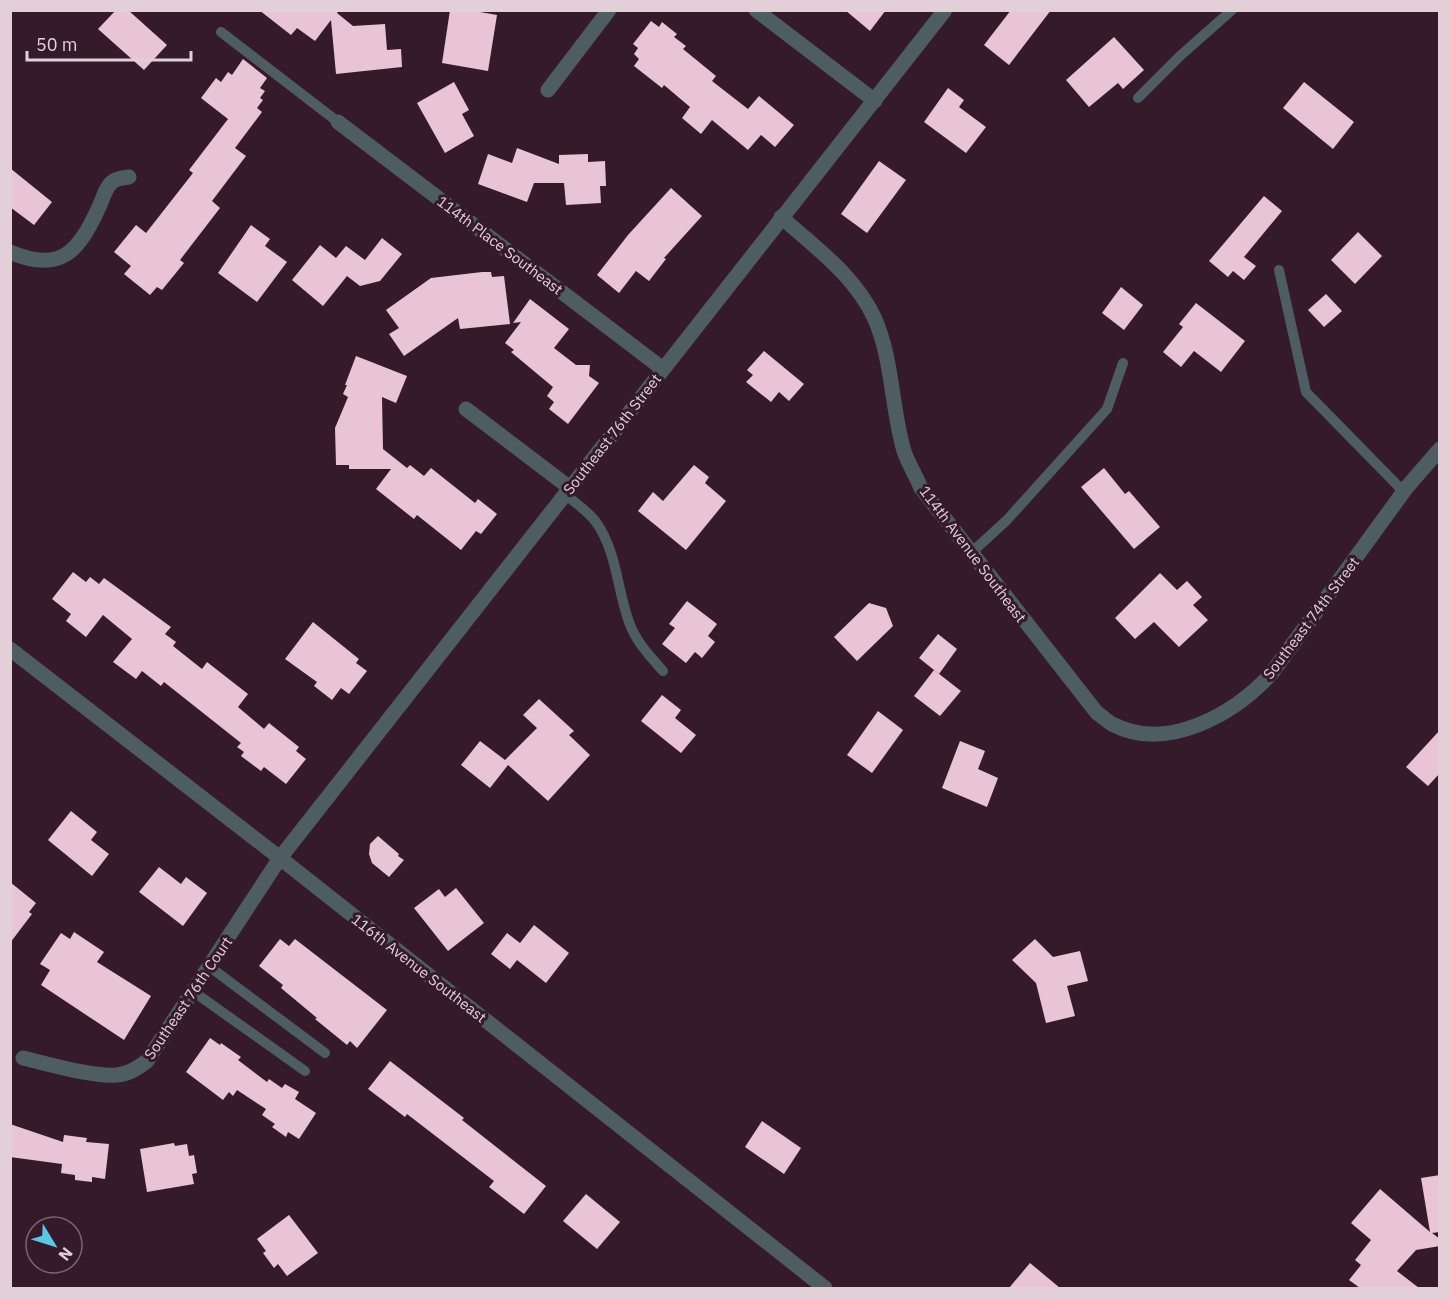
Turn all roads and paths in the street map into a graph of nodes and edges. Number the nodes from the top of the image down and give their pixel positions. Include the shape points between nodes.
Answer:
1 (609, 10) edge
2 (756, 10) edge
3 (945, 10) edge
4 (1232, 10) edge
5 (221, 32) dead end
6 (548, 90) dead end
7 (1138, 98) dead end
8 (875, 101) junction
9 (338, 122) joint
10 (129, 177) dead end
11 (781, 217) junction
12 (10, 252) edge
13 (1279, 270) dead end
14 (1123, 363) dead end
15 (663, 369) junction
16 (466, 409) dead end
17 (1440, 449) edge
18 (568, 491) junction
19 (1404, 492) junction
20 (971, 553) junction
21 (10, 649) edge
22 (663, 670) dead end
23 (1112, 723) joint
24 (280, 858) junction
25 (210, 967) junction
26 (194, 992) junction
27 (325, 1053) dead end
28 (23, 1058) dead end
29 (305, 1071) dead end
30 (825, 1288) edge

1 - 6 street
2 - 8 street
3 - 8 street, Southeast 76th Street
4 - 7 lane
5 - 9 lane
8 - 11 street, Southeast 76th Street
9 - 15 street, 114th Place Southeast
10 - 12 street via 114,180 108,187 87,230 66,256 41,261
11 - 15 street, Southeast 76th Street
11 - 20 street, 114th Avenue Southeast via 852,283 874,318 904,452 921,488
13 - 19 lane via 1306,392
14 - 20 lane via 1107,409 1007,520
15 - 18 street, Southeast 76th Street
16 - 18 street
17 - 19 street, Southeast 74th Street
18 - 22 lane via 596,522 615,565 628,621 640,645
18 - 24 street, Southeast 76th Street
19 - 23 street, Southeast 74th Street via 1255,692 1213,719 1170,733 1151,734
20 - 23 street, 114th Avenue Southeast via 1097,713
21 - 24 street, 116th Avenue Southeast
24 - 25 street, Southeast 76th Court
24 - 30 street, 116th Avenue Southeast
25 - 26 street, Southeast 76th Court
25 - 27 lane
26 - 28 street, Southeast 76th Court via 157,1049 133,1071 97,1074
26 - 29 lane

